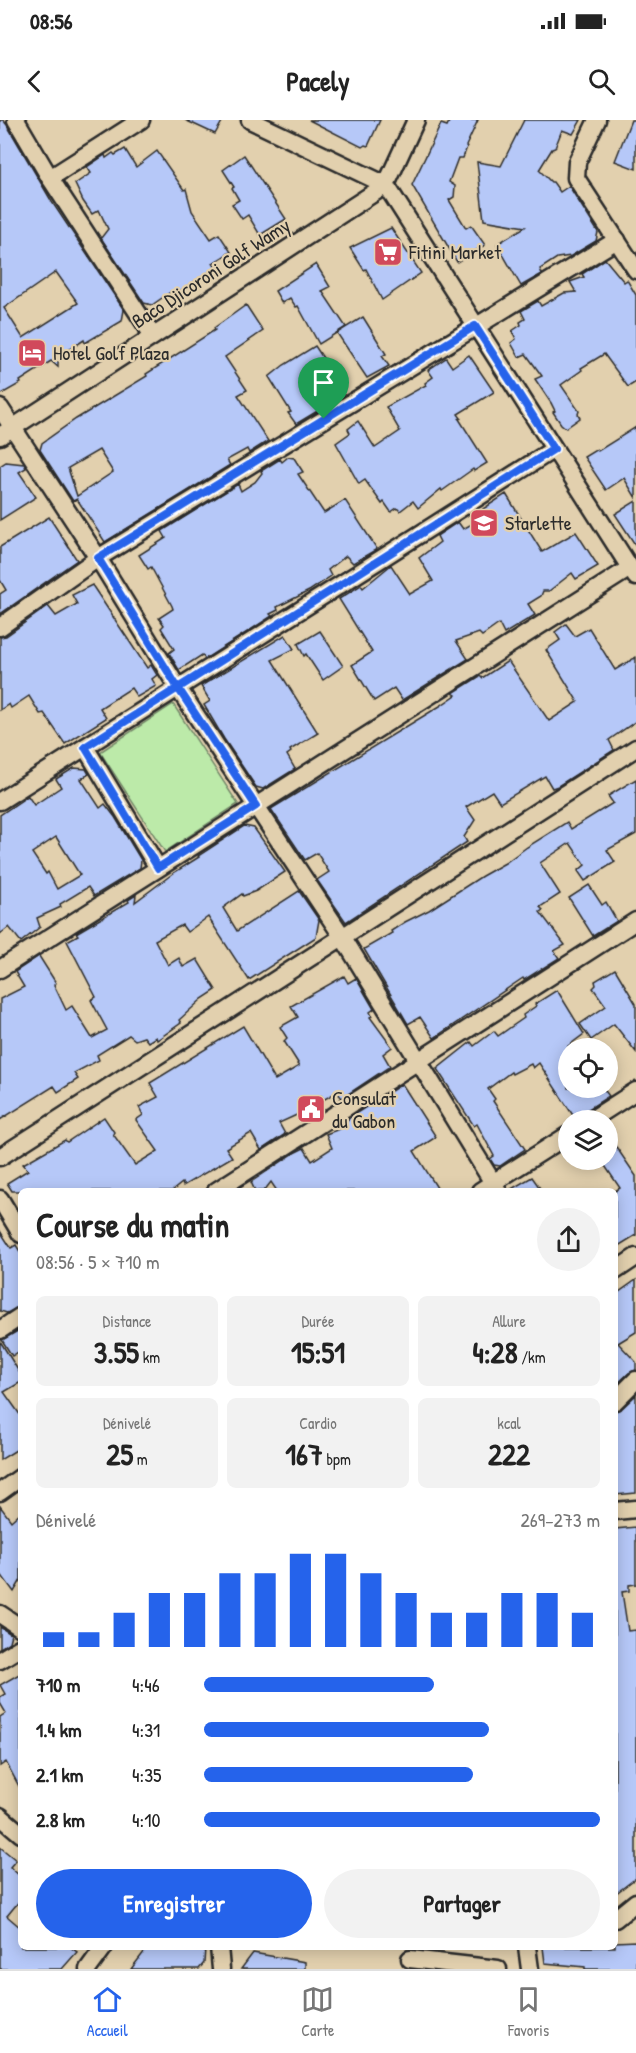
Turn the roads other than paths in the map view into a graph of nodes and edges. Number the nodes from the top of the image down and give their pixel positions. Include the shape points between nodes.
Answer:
1 (16, 120) edge
2 (141, 120) edge
3 (250, 120) edge
4 (416, 120) edge
5 (597, 120) edge
6 (50, 178) junction
7 (386, 185) junction
8 (617, 240) junction
9 (636, 270) edge
10 (475, 326) junction
11 (153, 336) junction
12 (0, 408) edge
13 (6, 432) edge
14 (554, 449) junction
15 (98, 558) junction
16 (633, 573) edge
17 (0, 627) edge
18 (178, 688) junction
19 (85, 747) junction
20 (636, 748) edge
21 (0, 801) edge
22 (256, 806) junction
23 (158, 868) junction
24 (636, 921) edge
25 (342, 936) junction
26 (0, 969) edge
27 (420, 1060) junction
28 (636, 1091) edge
29 (607, 1110) edge
30 (558, 1142) edge
31 (0, 1157) edge
32 (221, 1188) edge
33 (491, 1188) edge
34 (0, 1199) edge
35 (18, 1229) edge
36 (636, 1257) edge
37 (618, 1268) edge
38 (18, 1318) edge
39 (0, 1330) edge
40 (636, 1380) edge
41 (618, 1398) edge
42 (18, 1479) edge
43 (0, 1492) edge
44 (636, 1509) edge
45 (618, 1511) edge
46 (0, 1614) edge
47 (18, 1626) edge
48 (18, 1649) edge
49 (0, 1660) edge
50 (0, 1816) edge
51 (18, 1828) edge
52 (636, 1902) edge
53 (622, 1915) edge
54 (102, 1950) edge
55 (219, 1950) edge
56 (527, 1950) edge
57 (409, 1958) edge
58 (88, 1969) edge
59 (222, 1969) edge
60 (498, 1969) edge
61 (530, 1969) edge

1 - 6 street
2 - 6 street
3 - 7 street
4 - 7 street
5 - 8 street via 577,162 576,178
6 - 11 street
7 - 10 street
7 - 11 street, Baco Djicoroni Golf Wamy
8 - 9 street
8 - 10 street
10 - 14 street
10 - 15 street
11 - 13 street, Baco Djicoroni Golf Wamy
12 - 13 street
13 - 15 street
14 - 16 street
14 - 18 street
15 - 17 street
15 - 18 street
16 - 22 street
18 - 19 street
18 - 22 street
19 - 21 street
19 - 23 street
20 - 25 street
22 - 23 street
22 - 25 street
23 - 26 street
24 - 27 street
25 - 27 street
25 - 31 street
27 - 32 street
27 - 33 street
28 - 29 street
30 - 33 street
34 - 35 street
36 - 37 street
38 - 39 street
40 - 41 street
42 - 43 street
44 - 45 street
46 - 47 street
48 - 49 street
50 - 51 street
52 - 53 street
54 - 58 street
55 - 59 street
56 - 61 street
57 - 60 street

